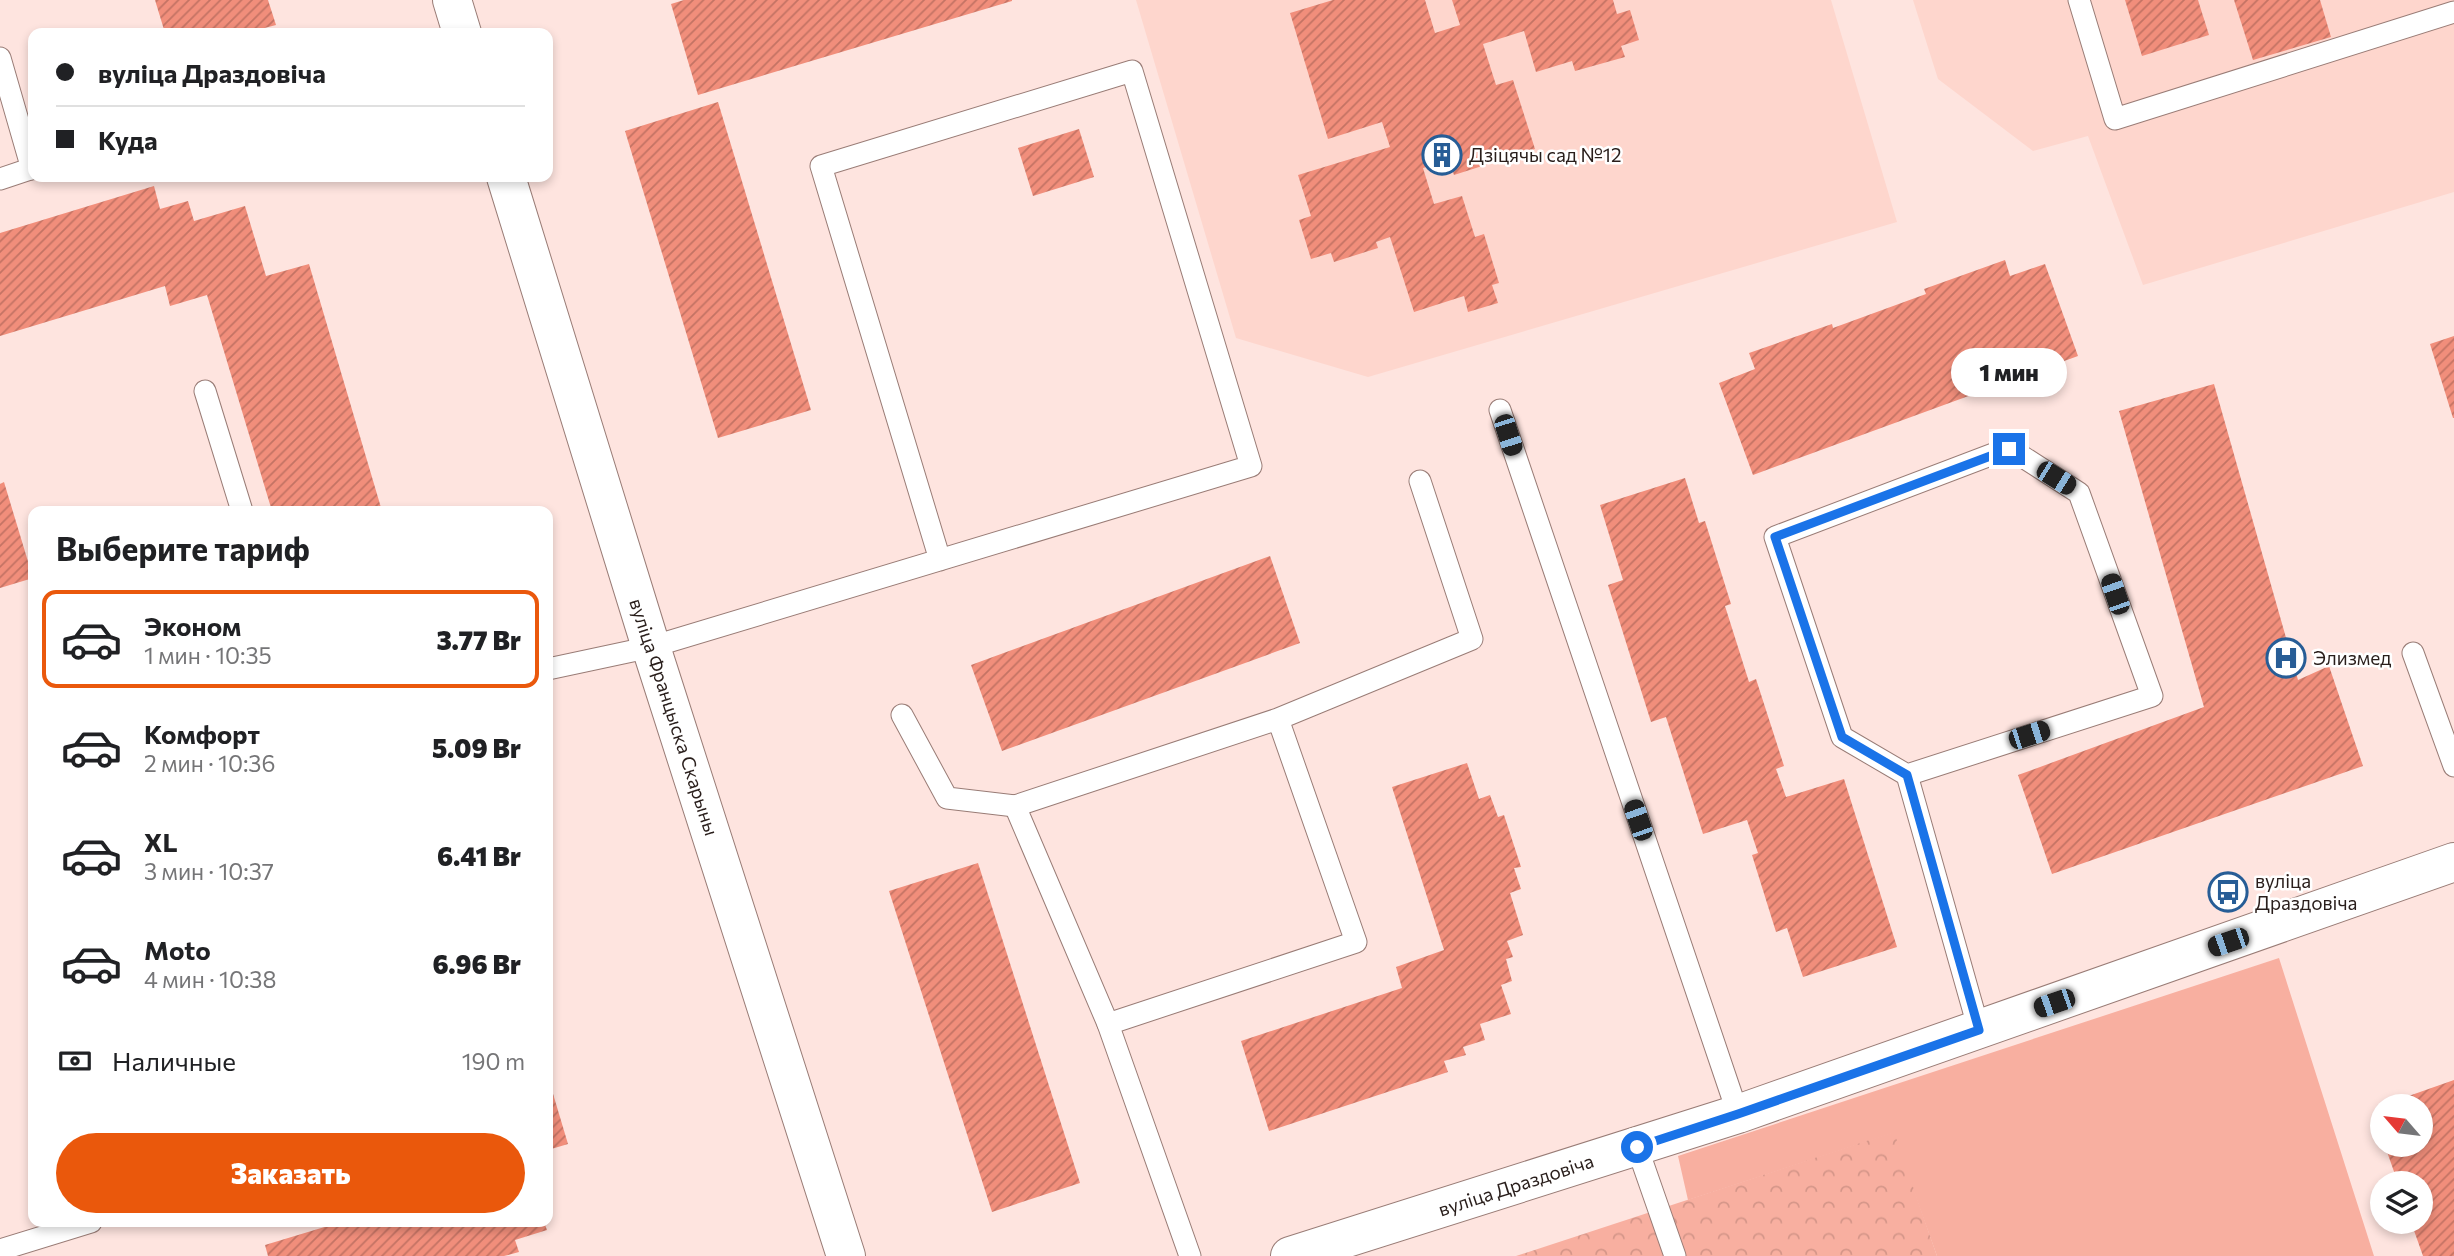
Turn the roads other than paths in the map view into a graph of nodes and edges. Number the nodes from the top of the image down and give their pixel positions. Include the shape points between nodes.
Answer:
1 (2079, 0) edge
2 (2454, 12) edge
3 (0, 58) edge
4 (28, 151) edge
5 (28, 170) edge
6 (0, 179) edge
7 (508, 182) edge
8 (205, 391) dead end
9 (1500, 410) dead end
10 (1420, 481) dead end
11 (240, 506) edge
12 (940, 560) junction
13 (651, 647) junction
14 (2413, 653) dead end
15 (553, 668) edge
16 (902, 715) dead end
17 (1278, 719) junction
18 (2454, 766) edge
19 (1907, 775) junction
20 (1015, 806) junction
21 (2454, 862) edge
22 (1108, 1024) junction
23 (1979, 1030) junction
24 (1738, 1114) junction
25 (1637, 1147) junction
26 (75, 1227) edge
27 (0, 1250) edge
28 (846, 1256) edge
29 (1190, 1256) edge
30 (1290, 1256) edge
31 (1675, 1256) edge

1 - 2 lane via 2115,119
3 - 4 lane
5 - 6 lane
7 - 13 street, вуліца Францыска Скарыны
8 - 11 lane
9 - 24 lane
10 - 17 lane via 1472,639
12 - 12 lane via 1251,466 1132,71 821,166
12 - 13 lane
13 - 15 lane
13 - 28 street, вуліца Францыска Скарыны
14 - 18 lane
16 - 20 lane via 947,798
17 - 20 lane
17 - 22 lane via 1356,942
19 - 19 lane via 1842,737 1775,537 2009,449 2079,493 2152,696
19 - 23 lane
20 - 22 lane
21 - 23 street, вуліца Драздовіча
22 - 29 lane
23 - 24 street, вуліца Драздовіча
24 - 25 street, вуліца Драздовіча
25 - 30 street, вуліца Драздовіча
25 - 31 lane
26 - 27 lane

